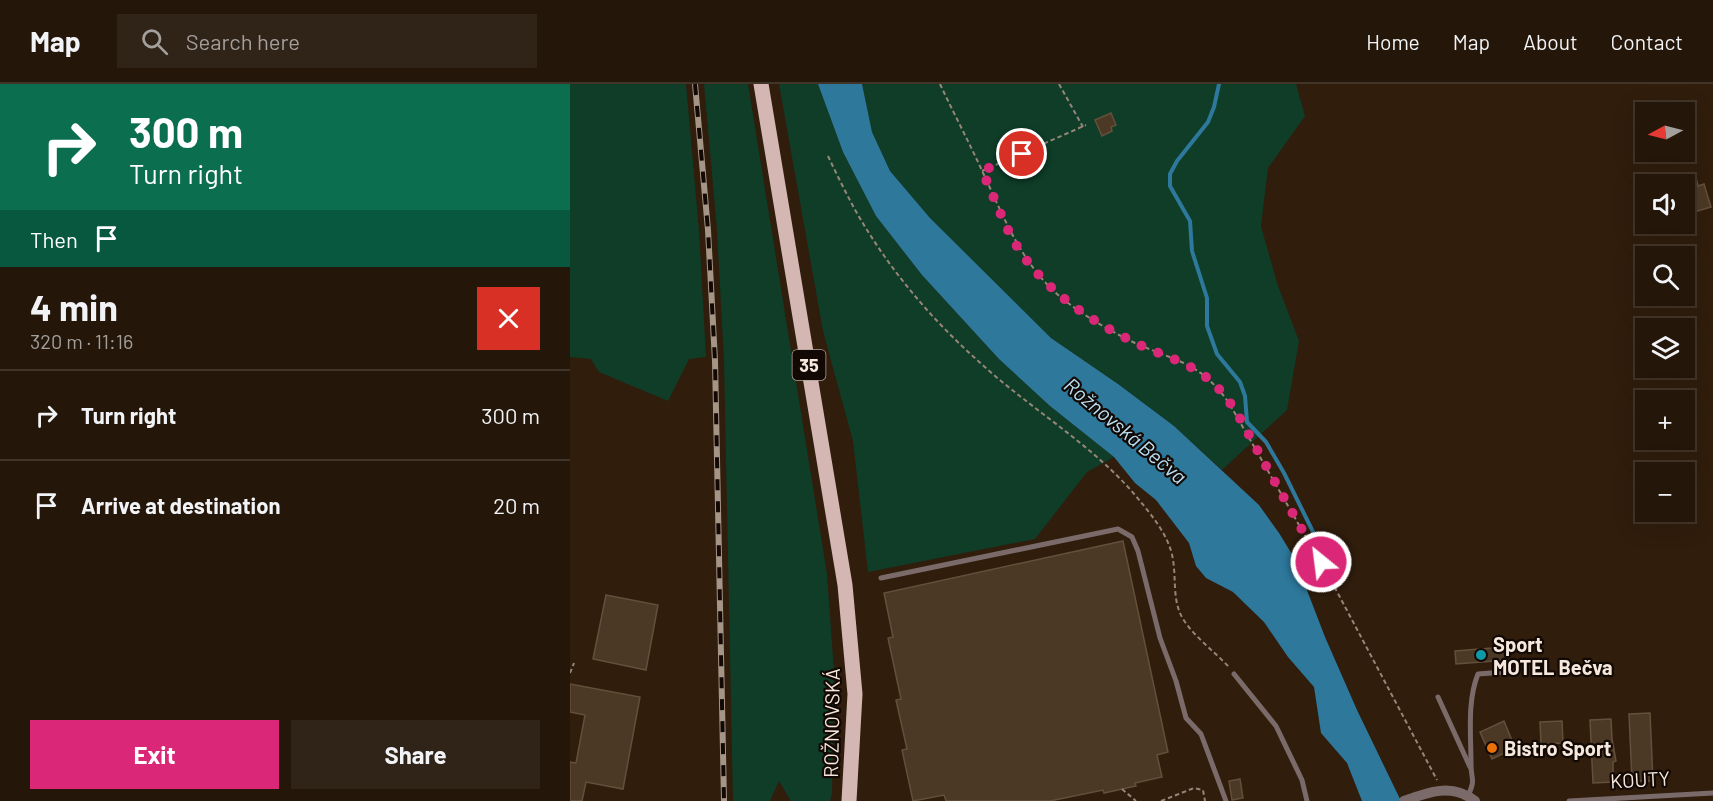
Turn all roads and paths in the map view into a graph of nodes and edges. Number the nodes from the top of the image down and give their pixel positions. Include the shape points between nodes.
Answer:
1 (761, 84) edge
2 (940, 84) edge
3 (1059, 84) edge
4 (828, 156) dead end
5 (982, 171) junction
6 (881, 578) dead end
7 (574, 663) dead end
8 (1518, 671) dead end
9 (570, 673) edge
10 (1234, 674) joint
11 (1438, 697) dead end
12 (1471, 768) junction
13 (1122, 789) dead end
14 (1438, 790) junction
15 (1713, 793) edge
16 (1471, 798) edge
17 (1409, 799) edge
18 (849, 801) edge
19 (1136, 801) edge
20 (1161, 801) edge
21 (1205, 801) edge
22 (1226, 801) edge
23 (1307, 801) edge
24 (1569, 801) edge

1 - 18 main road, ROŽNOVSKÁ / 35 via 834,513 852,647 855,722
2 - 5 path
3 - 5 path via 1085,126
4 - 10 path via 854,209 903,282 935,319 977,360 1108,467 1139,499 1166,537 1173,557 1181,616
5 - 14 path via 1011,235 1052,289 1121,336 1197,369 1221,392 1246,429 1339,596 1433,769
6 - 22 lane via 1118,529 1132,537 1186,718 1201,734
7 - 9 path
8 - 12 lane via 1478,674 1472,688
10 - 23 lane via 1276,726 1302,780
11 - 12 lane
12 - 16 lane
13 - 19 path
14 - 16 street via 1453,790
14 - 17 street
15 - 24 lane, KOUTY
20 - 21 path via 1194,788 1203,790

